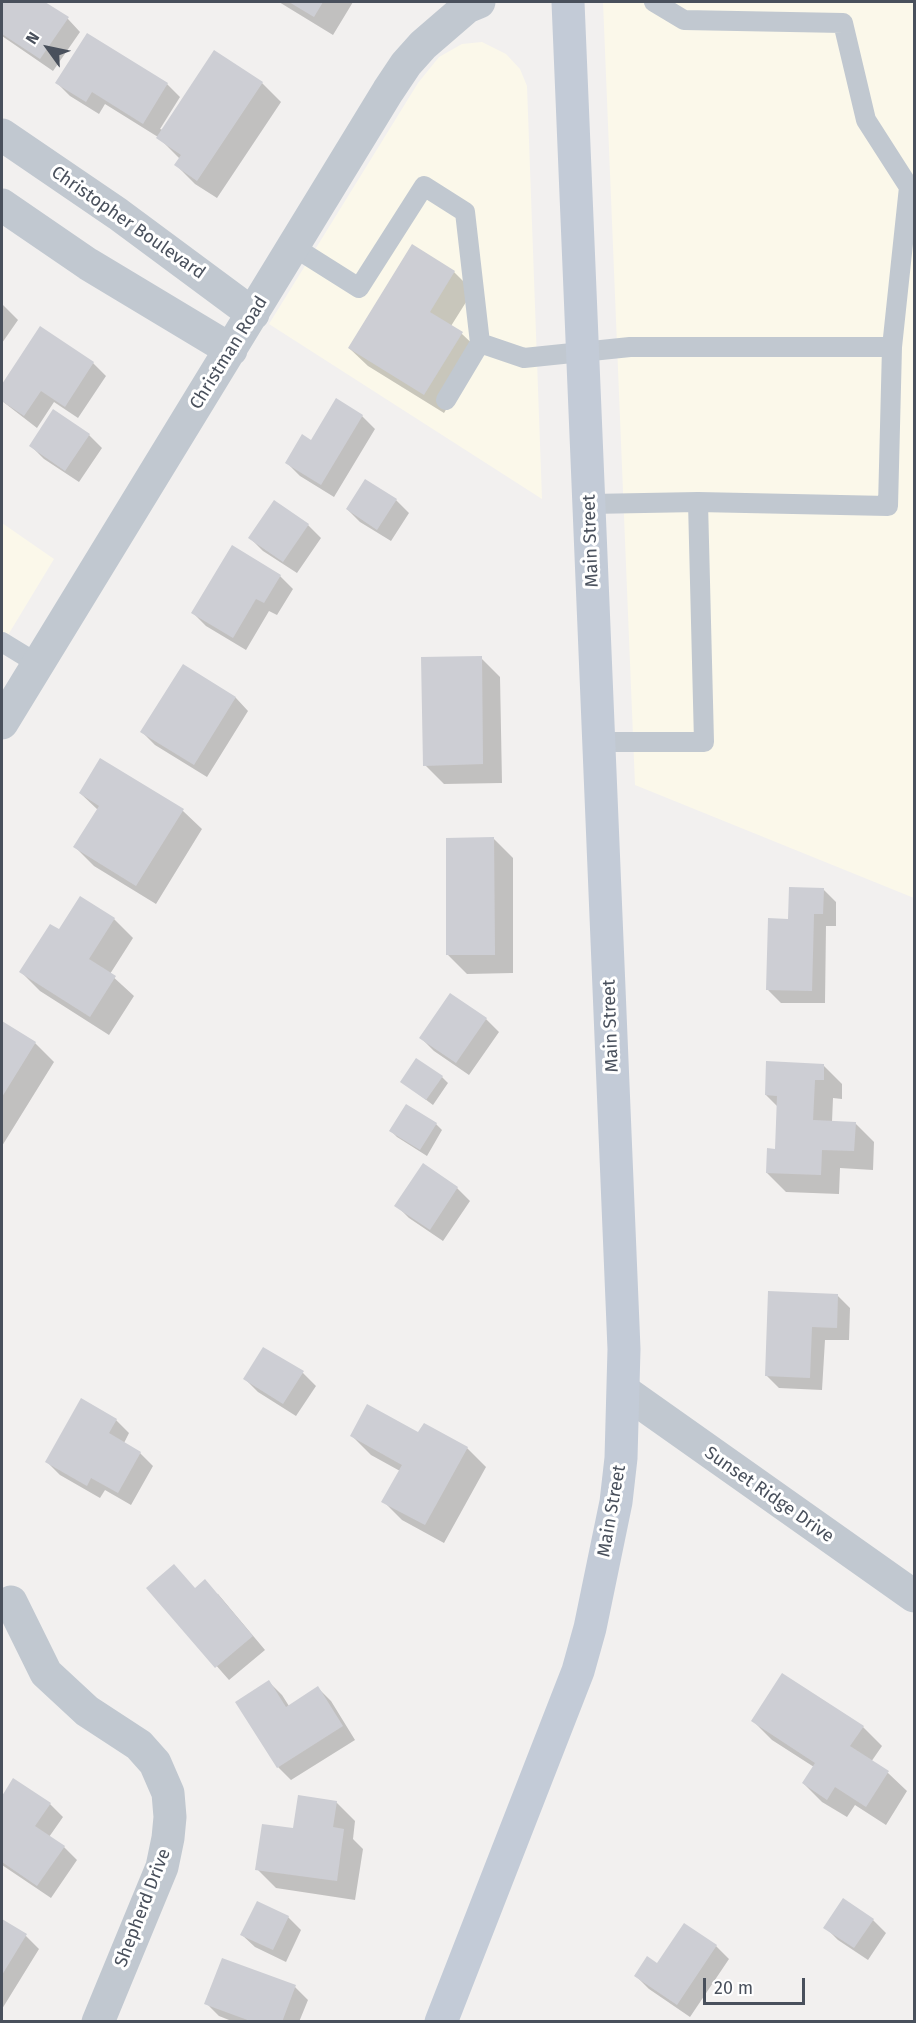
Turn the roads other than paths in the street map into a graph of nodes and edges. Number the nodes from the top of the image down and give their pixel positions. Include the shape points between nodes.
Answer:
1 (479, 2) edge
2 (568, 2) edge
3 (654, 2) edge
4 (2, 135) edge
5 (2, 205) edge
6 (294, 247) junction
7 (253, 314) junction
8 (480, 343) junction
9 (892, 347) junction
10 (231, 350) junction
11 (583, 352) junction
12 (446, 400) dead end
13 (698, 502) junction
14 (590, 504) junction
15 (2, 642) edge
16 (38, 664) junction
17 (2, 723) edge
18 (600, 742) junction
19 (624, 1391) junction
20 (915, 1596) edge
21 (11, 1602) dead end
22 (98, 2022) edge
23 (441, 2022) edge

1 - 6 street, Christman Road via 467,7 406,64
2 - 11 main road, Main Street
3 - 9 lane via 684,20 843,22 866,120 909,187
4 - 7 street, Christopher Boulevard via 118,214
5 - 10 street via 88,264
6 - 7 street, Christman Road
6 - 8 lane via 358,288 424,186 465,212
7 - 10 street, Christman Road
8 - 11 lane via 524,358
8 - 12 lane
9 - 11 lane via 630,347
9 - 13 lane via 888,506
10 - 16 street, Christman Road
11 - 14 main road, Main Street
13 - 14 lane
13 - 18 lane via 704,742
14 - 18 main road, Main Street
15 - 16 lane
16 - 17 street, Christman Road
18 - 19 main road, Main Street
19 - 20 street, Sunset Ridge Drive
19 - 23 main road, Main Street via 616,1502 578,1671
21 - 22 street, Shepherd Drive via 46,1673 87,1711 138,1745 155,1763 168,1793 170,1817 162,1868

